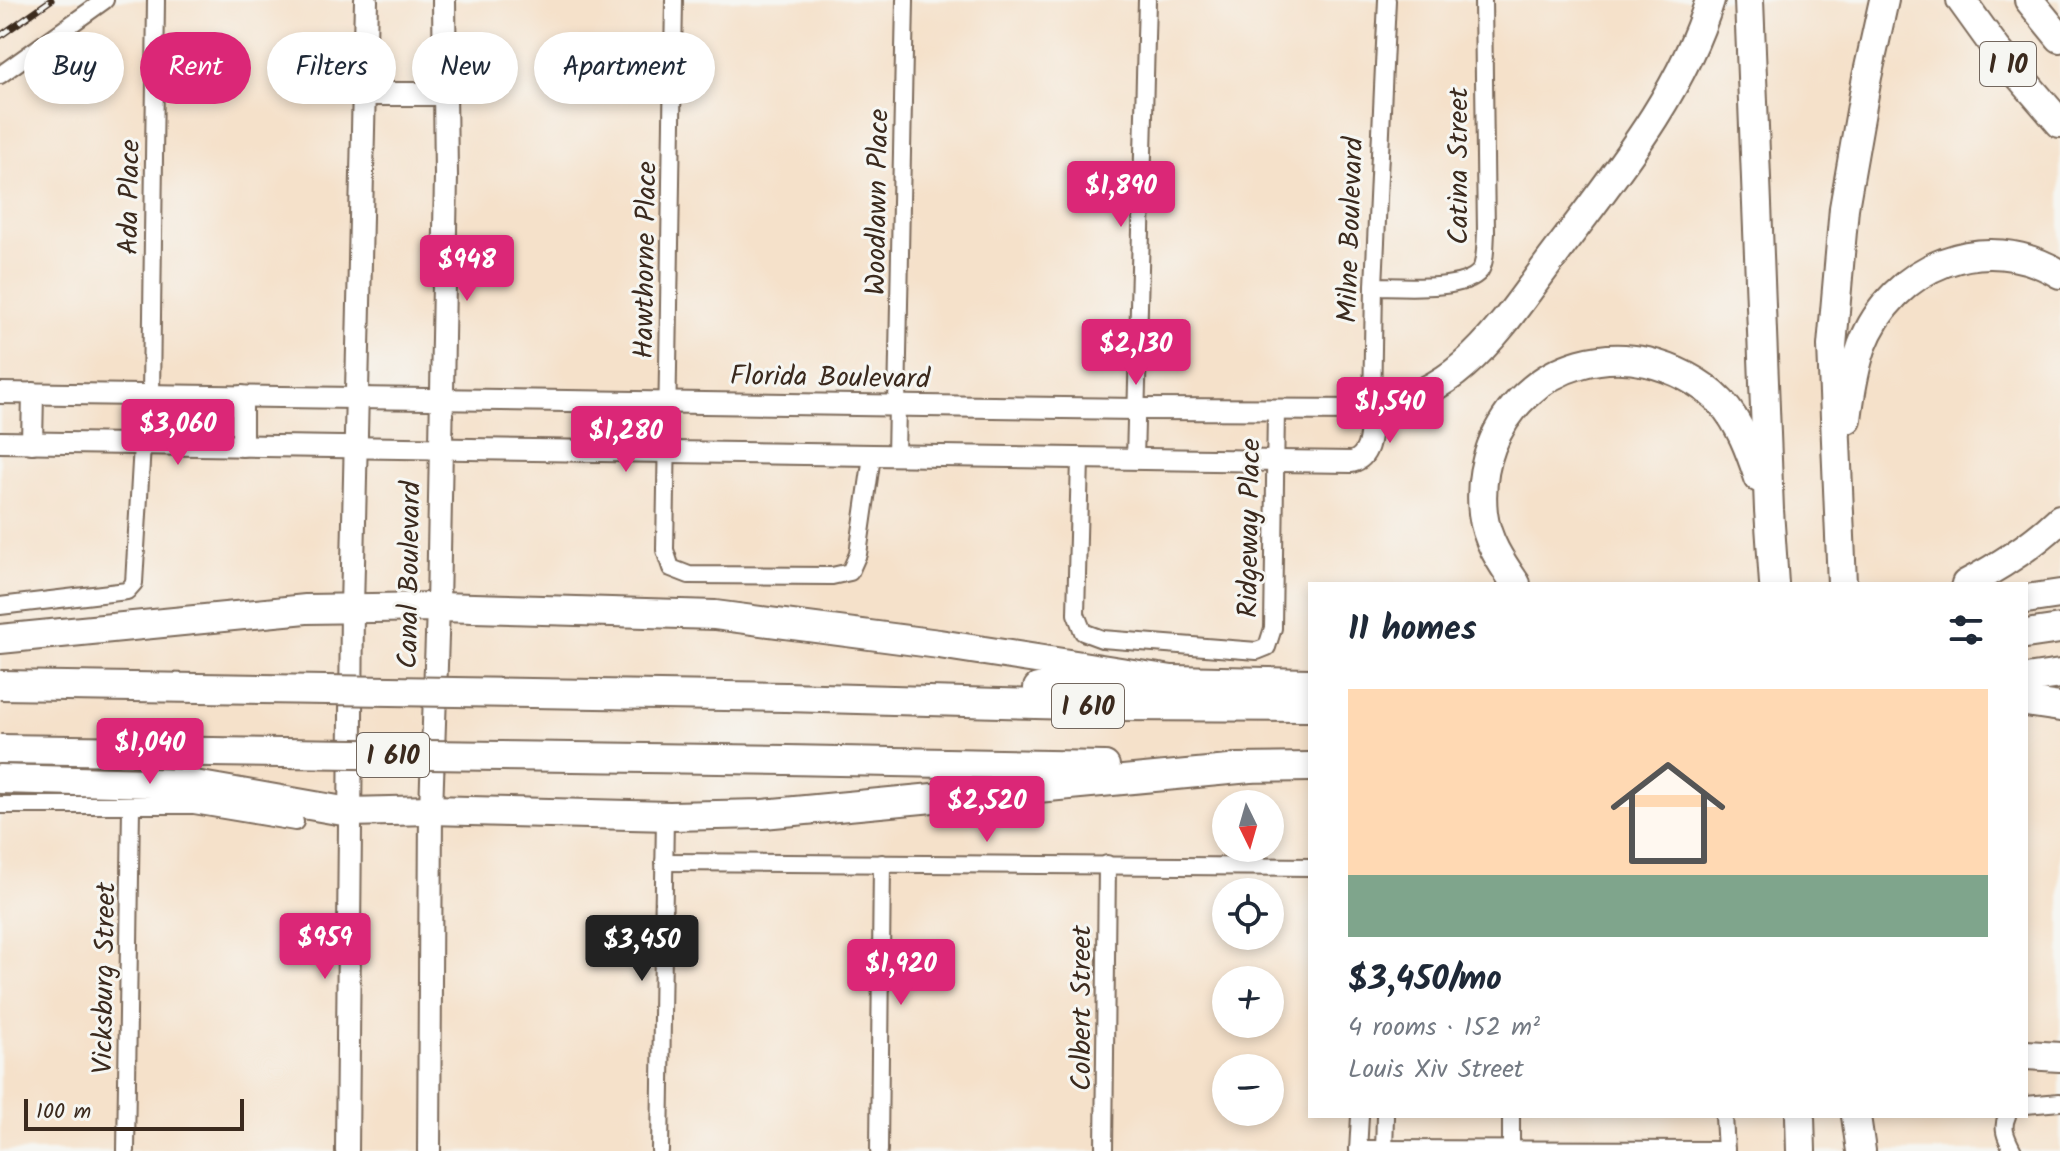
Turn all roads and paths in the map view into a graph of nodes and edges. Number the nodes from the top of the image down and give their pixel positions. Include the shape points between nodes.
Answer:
1 (105, 0) edge
2 (156, 0) edge
3 (366, 0) edge
4 (444, 0) edge
5 (674, 0) edge
6 (905, 0) edge
7 (1147, 0) edge
8 (1387, 0) edge
9 (1483, 0) edge
10 (1710, 0) edge
11 (1749, 0) edge
12 (1884, 0) edge
13 (1961, 0) edge
14 (2029, 0) edge
15 (365, 32) edge
16 (445, 32) edge
17 (2060, 38) edge
18 (0, 75) edge
19 (362, 104) edge
20 (446, 104) edge
21 (2060, 123) edge
22 (2057, 272) edge
23 (1374, 286) junction
24 (0, 393) edge
25 (33, 393) junction
26 (151, 395) junction
27 (242, 396) junction
28 (442, 397) junction
29 (357, 398) junction
30 (667, 402) junction
31 (899, 405) junction
32 (1137, 409) junction
33 (1276, 409) junction
34 (1372, 410) junction
35 (0, 442) edge
36 (32, 443) junction
37 (142, 445) junction
38 (242, 446) junction
39 (356, 446) junction
40 (441, 450) junction
41 (667, 453) junction
42 (872, 456) junction
43 (896, 456) junction
44 (1080, 459) junction
45 (1135, 460) junction
46 (1275, 462) junction
47 (1839, 487) junction
48 (1769, 510) junction
49 (2060, 519) edge
50 (1515, 582) edge
51 (1774, 582) edge
52 (1842, 582) edge
53 (1970, 582) edge
54 (2060, 594) edge
55 (2028, 599) edge
56 (0, 606) edge
57 (438, 607) junction
58 (352, 608) junction
59 (2060, 629) edge
60 (2028, 634) edge
61 (0, 639) edge
62 (2060, 674) edge
63 (2028, 679) edge
64 (1172, 680) junction
65 (1308, 683) edge
66 (0, 685) edge
67 (865, 699) junction
68 (2028, 702) edge
69 (1308, 707) edge
70 (2060, 707) edge
71 (0, 749) edge
72 (1308, 767) edge
73 (1250, 768) junction
74 (0, 779) edge
75 (0, 805) edge
76 (131, 807) junction
77 (431, 810) junction
78 (349, 812) junction
79 (665, 816) junction
80 (295, 822) dead end
81 (664, 862) junction
82 (882, 863) junction
83 (1107, 864) junction
84 (1308, 867) edge
85 (2028, 1055) edge
86 (2060, 1057) edge
87 (2060, 1102) edge
88 (2028, 1105) edge
89 (1360, 1118) edge
90 (1385, 1118) edge
91 (1511, 1118) edge
92 (1724, 1118) edge
93 (1800, 1118) edge
94 (1856, 1118) edge
95 (2006, 1118) edge
96 (1358, 1150) edge
97 (1384, 1150) edge
98 (1726, 1150) edge
99 (126, 1151) edge
100 (347, 1151) edge
101 (429, 1151) edge
102 (660, 1151) edge
103 (879, 1151) edge
104 (1104, 1151) edge
105 (1511, 1151) edge
106 (1801, 1151) edge
107 (1861, 1151) edge
108 (2013, 1151) edge

1 - 18 street
2 - 26 street, Ada Place
3 - 15 main road, Canal Boulevard
4 - 16 main road, Canal Boulevard
5 - 30 street, Hawthorne Place
6 - 31 street, Woodlawn Place
7 - 32 street
8 - 23 street, Milne Boulevard
9 - 23 street, Catina Street via 1482,268 1467,279 1438,286
10 - 34 highway via 1661,107 1482,348 1433,388
11 - 48 highway
12 - 47 highway via 1843,223 1832,346
13 - 21 highway, I 10
14 - 17 highway, I 10
19 - 29 main road, Canal Boulevard
20 - 28 main road, Canal Boulevard
22 - 47 highway via 2029,259 1983,253 1932,266 1907,283 1886,304 1863,345 1851,391
23 - 34 street, Milne Boulevard
24 - 25 street, Florida Boulevard
25 - 26 street, Florida Boulevard
25 - 36 street
26 - 27 street, Florida Boulevard
26 - 37 street
27 - 29 street, Florida Boulevard
27 - 38 street
28 - 29 street, Florida Boulevard
28 - 30 street, Florida Boulevard
28 - 40 main road, Canal Boulevard
29 - 39 main road, Canal Boulevard
30 - 31 street, Florida Boulevard
30 - 41 street, Hawthorne Place
31 - 32 street, Florida Boulevard
31 - 43 street, Woodlawn Place
32 - 33 street, Florida Boulevard
32 - 45 street
33 - 34 street, Florida Boulevard
33 - 46 street, Ridgeway Place
34 - 46 street, Milne Boulevard via 1367,453 1361,459
35 - 36 street
36 - 37 street
37 - 38 street
37 - 56 street via 134,583 127,591
38 - 39 street
39 - 40 street
39 - 58 main road, Canal Boulevard
40 - 41 street
40 - 57 main road, Canal Boulevard
41 - 42 street
41 - 42 street, Hawthorne Place via 665,550 671,568 689,575 850,572 858,554
42 - 43 street
43 - 44 street
44 - 45 street
44 - 46 street, Ridgeway Place via 1076,614 1083,632 1102,639 1247,652 1267,647 1273,628
45 - 46 street
47 - 52 highway
48 - 50 highway via 1747,443 1722,402 1667,367 1635,360 1579,363 1529,391 1498,432 1488,459 1483,515 1500,561
48 - 51 highway
49 - 53 highway via 2004,564
54 - 55 highway
57 - 58 highway
57 - 64 highway via 715,615
57 - 77 main road, Canal Boulevard
58 - 61 highway
58 - 78 main road, Canal Boulevard
59 - 60 highway
62 - 63 highway
64 - 65 highway
64 - 67 highway
66 - 67 highway, I 610, bridge
67 - 69 highway, I 610
68 - 70 highway
71 - 73 highway, I 610, bridge
72 - 73 highway, I 610
73 - 79 highway via 763,814
74 - 78 highway via 189,784
75 - 76 street
76 - 80 street via 194,805
76 - 99 street, Vicksburg Street
77 - 78 highway
77 - 79 highway
77 - 101 main road, Canal Boulevard
78 - 100 main road, Canal Boulevard
79 - 81 street
81 - 82 street
81 - 102 street
82 - 83 street
82 - 103 street
83 - 84 street
83 - 104 street, Colbert Street
85 - 86 highway
87 - 88 street
89 - 96 street
90 - 97 street
91 - 105 street
92 - 98 street
93 - 106 highway
94 - 107 highway
95 - 108 street via 2005,1136
96 - 97 street
97 - 105 street
98 - 105 street

